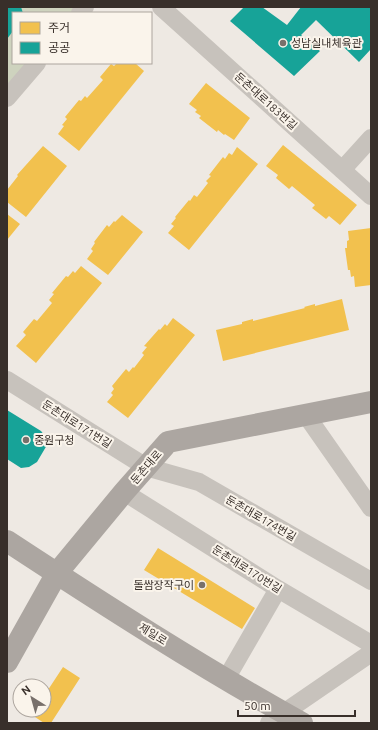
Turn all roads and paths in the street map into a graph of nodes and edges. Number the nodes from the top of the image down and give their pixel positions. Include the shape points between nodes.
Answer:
1 (161, 7) edge
2 (36, 64) edge
3 (7, 98) edge
4 (371, 138) edge
5 (342, 170) junction
6 (371, 196) edge
7 (7, 380) edge
8 (371, 402) edge
9 (306, 415) junction
10 (146, 467) junction
11 (124, 492) junction
12 (371, 508) edge
13 (7, 541) edge
14 (57, 573) junction
15 (371, 581) edge
16 (278, 589) junction
17 (371, 644) edge
18 (371, 654) edge
19 (7, 662) edge
20 (226, 679) junction
21 (285, 720) edge

1 - 5 street, 둔촌대로183번길
2 - 3 street
4 - 5 street
5 - 6 street, 둔촌대로183번길
7 - 10 street, 둔촌대로171번길
8 - 9 main road, 둔촌대로
9 - 10 main road, 둔촌대로 via 168,442
9 - 12 street
10 - 11 main road, 둔촌대로
10 - 15 street, 둔촌대로174번길 via 199,482
11 - 14 main road, 둔촌대로
11 - 16 street, 둔촌대로170번길
13 - 14 main road, 제일로
14 - 19 main road, 둔촌대로
14 - 20 main road, 제일로
16 - 17 street, 둔촌대로170번길
16 - 20 street
18 - 21 street
20 - 21 main road, 제일로

